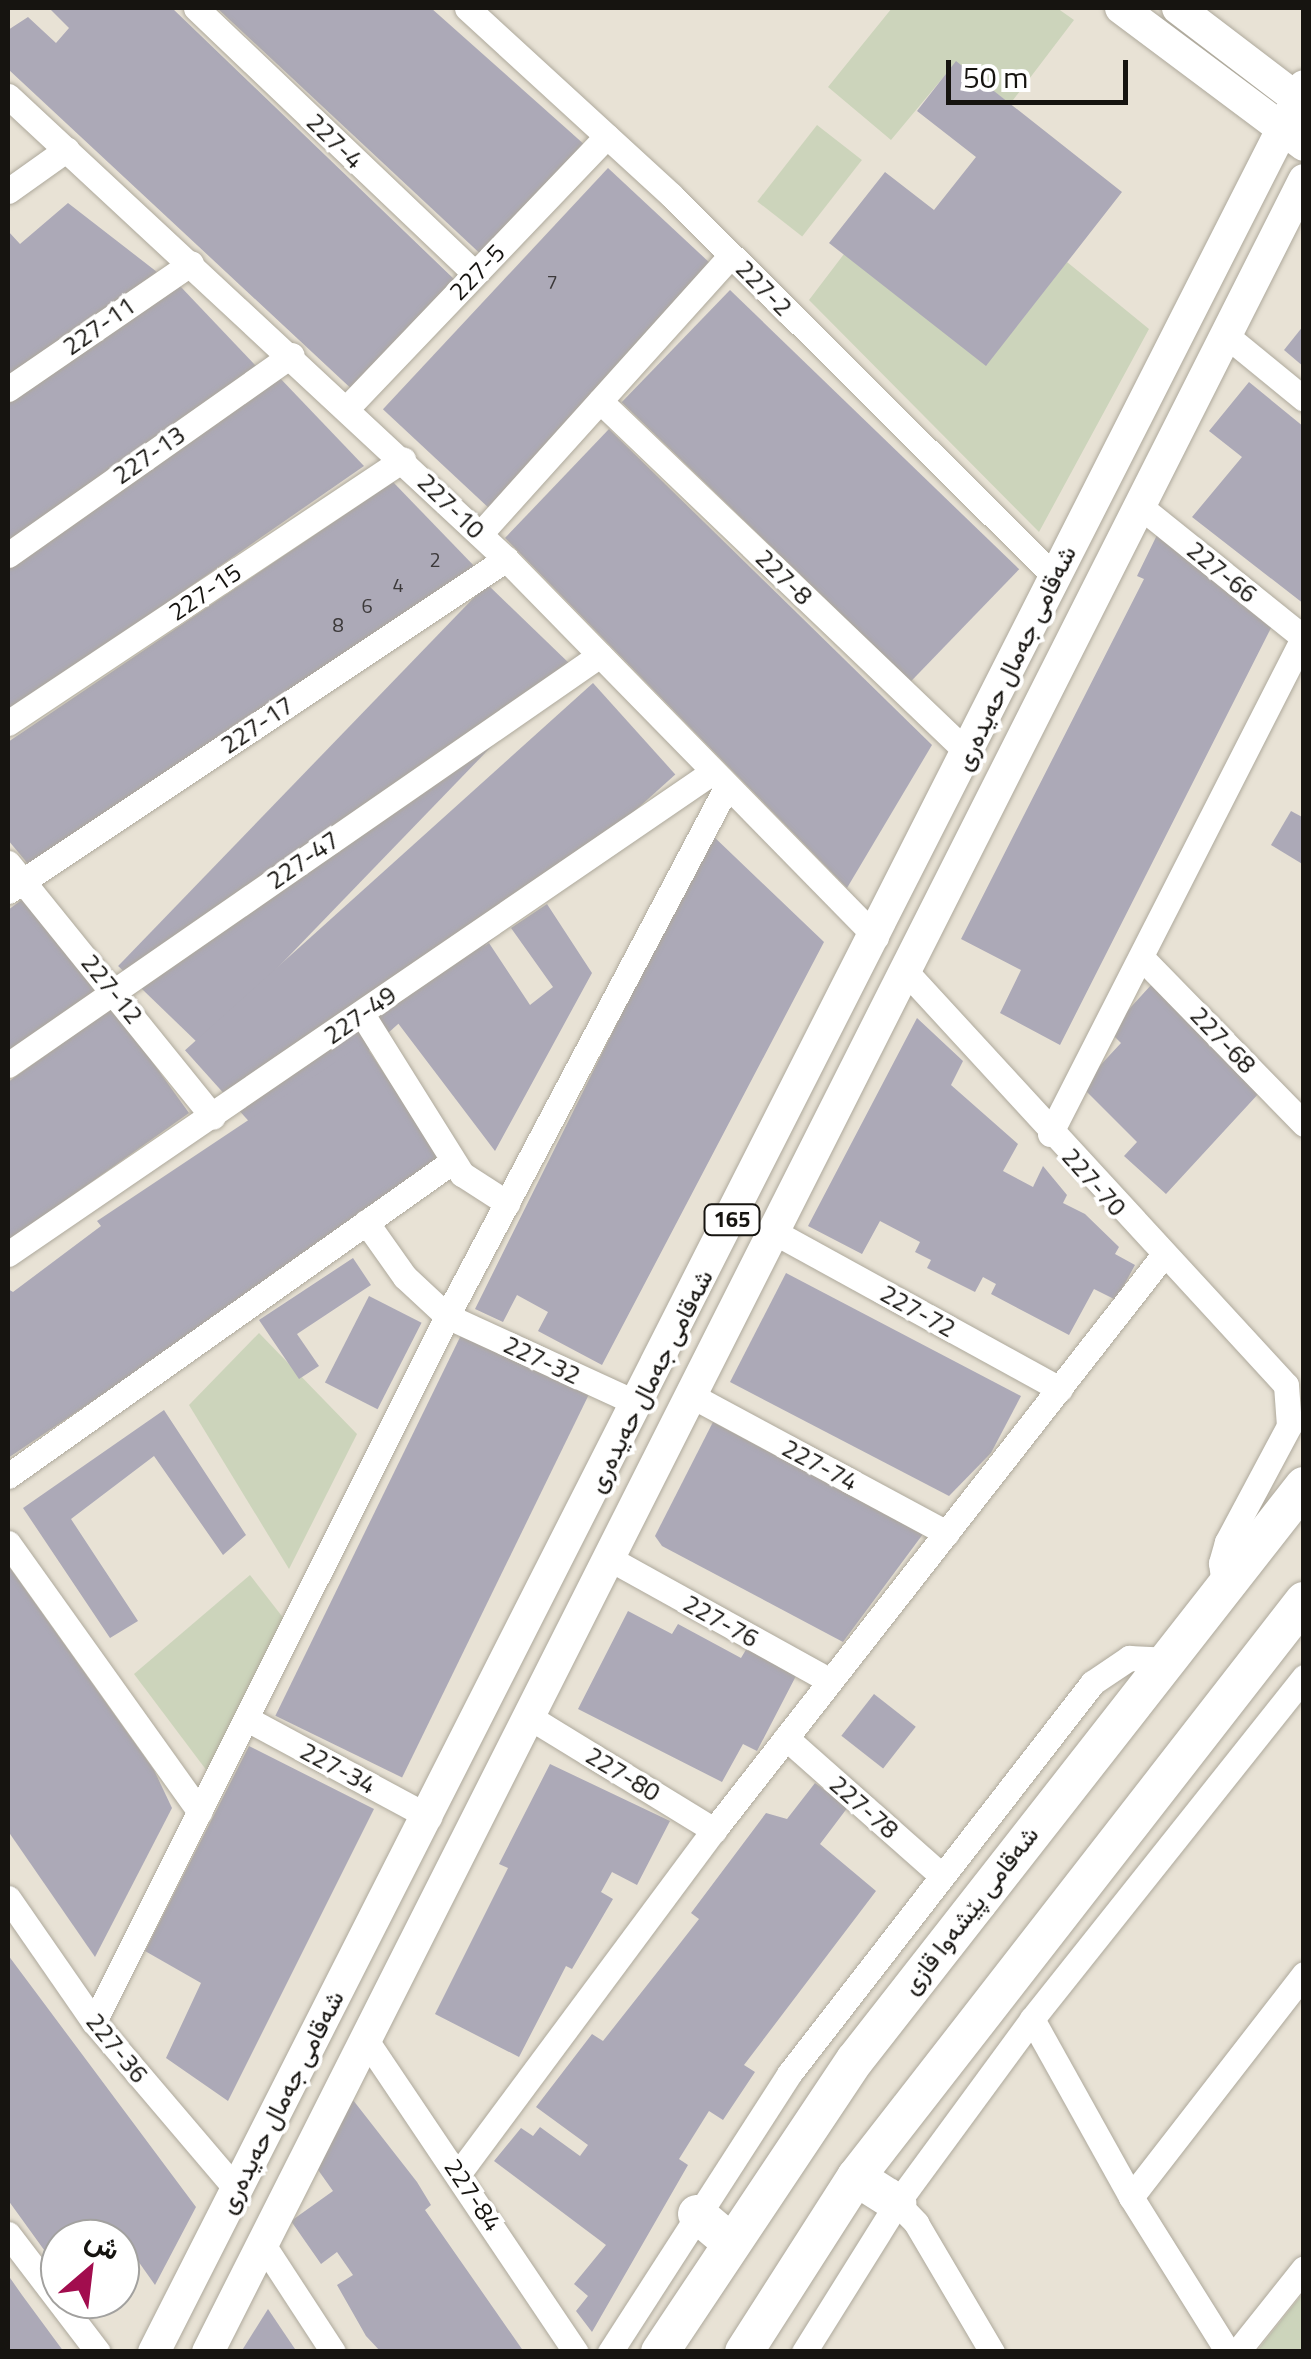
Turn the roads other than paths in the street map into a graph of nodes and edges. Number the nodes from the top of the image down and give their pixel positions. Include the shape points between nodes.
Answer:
1 (196, 8) edge
2 (467, 8) edge
3 (1120, 8) edge
4 (1178, 8) edge
5 (8, 96) edge
6 (1301, 96) edge
7 (607, 136) junction
8 (1293, 138) edge
9 (67, 149) junction
10 (1304, 180) edge
11 (8, 191) edge
12 (731, 255) junction
13 (191, 263) junction
14 (475, 274) junction
15 (1226, 336) junction
16 (291, 355) junction
17 (8, 389) edge
18 (1304, 400) edge
19 (600, 401) junction
20 (347, 408) junction
21 (403, 460) junction
22 (1141, 507) junction
23 (480, 534) junction
24 (8, 555) edge
25 (506, 560) junction
26 (1054, 576) junction
27 (1303, 638) edge
28 (600, 655) junction
29 (8, 724) edge
30 (968, 753) junction
31 (718, 780) junction
32 (12, 879) edge
33 (876, 937) junction
34 (1142, 958) junction
35 (908, 974) junction
36 (115, 991) junction
37 (362, 1014) junction
38 (8, 1066) edge
39 (214, 1117) junction
40 (1303, 1123) edge
41 (1050, 1134) junction
42 (454, 1160) junction
43 (507, 1203) junction
44 (366, 1222) junction
45 (776, 1233) junction
46 (8, 1254) edge
47 (1162, 1257) junction
48 (696, 1292) junction
49 (737, 1313) junction
50 (447, 1316) junction
51 (1060, 1389) junction
52 (694, 1396) junction
53 (638, 1404) junction
54 (8, 1476) edge
55 (1304, 1486) edge
56 (946, 1534) junction
57 (8, 1543) edge
58 (612, 1560) junction
59 (1225, 1592) junction
60 (1304, 1601) edge
61 (1170, 1660) junction
62 (1304, 1676) edge
63 (830, 1681) junction
64 (531, 1718) junction
65 (247, 1720) junction
66 (786, 1738) junction
67 (200, 1812) junction
68 (430, 1816) junction
69 (714, 1830) junction
70 (941, 1875) junction
71 (10, 1907) edge
72 (1304, 1974) edge
73 (1032, 2019) junction
74 (94, 2022) junction
75 (366, 2040) junction
76 (459, 2173) junction
77 (856, 2177) junction
78 (236, 2189) junction
79 (1131, 2197) junction
80 (896, 2203) junction
81 (696, 2214) junction
82 (8, 2234) edge
83 (730, 2242) junction
84 (264, 2246) junction
85 (1304, 2268) edge
86 (98, 2352) edge
87 (154, 2352) edge
88 (208, 2352) edge
89 (333, 2352) edge
90 (576, 2352) edge
91 (610, 2352) edge
92 (660, 2352) edge
93 (744, 2352) edge
94 (804, 2352) edge
95 (992, 2352) edge
96 (1228, 2352) edge
97 (1238, 2352) edge

1 - 14 street, 227-4
2 - 7 street, 227-2
3 - 8 main road
4 - 6 main road
5 - 9 street, 227-10
6 - 8 main road, شەقامی جەمال حەیدەری / 165
7 - 12 street, 227-2
7 - 14 street, 227-5
8 - 26 main road, شەقامی جەمال حەیدەری / 165
9 - 11 street
9 - 13 street, 227-10
10 - 15 main road, شەقامی جەمال حەیدەری / 165
12 - 19 street
12 - 26 street, 227-2
13 - 16 street, 227-10
13 - 17 street, 227-11
14 - 20 street, 227-5
15 - 18 street
15 - 22 main road, شەقامی جەمال حەیدەری / 165
16 - 20 street, 227-10
16 - 24 street, 227-13
19 - 23 street
19 - 30 street, 227-8
20 - 21 street, 227-10
21 - 23 street, 227-10
21 - 29 street, 227-15
22 - 27 street, 227-66
22 - 35 main road, شەقامی جەمال حەیدەری / 165
23 - 25 street, 227-10
25 - 28 street, 227-10
25 - 32 street, 227-17
26 - 30 main road, شەقامی جەمال حەیدەری / 165
27 - 34 street
28 - 31 street, 227-10
28 - 36 street, 227-47
30 - 33 main road, شەقامی جەمال حەیدەری / 165
31 - 33 street, 227-10
31 - 37 street, 227-49
31 - 43 street
32 - 36 street, 227-12
33 - 48 main road, شەقامی جەمال حەیدەری / 165
34 - 40 street, 227-68
34 - 41 street
35 - 41 street, 227-70
35 - 45 main road, شەقامی جەمال حەیدەری / 165
36 - 38 street, 227-47
36 - 39 street, 227-12
37 - 39 street, 227-49
37 - 42 street
39 - 46 street, 227-49
41 - 47 street, 227-70
42 - 43 street
42 - 44 street
43 - 50 street
44 - 50 street, 227-32 via 405,1277
44 - 54 street
45 - 49 main road, شەقامی جەمال حەیدەری / 165
45 - 51 street, 227-72
47 - 51 street
47 - 59 street, 227-70 via 1286,1385 1289,1426 1227,1542 1221,1563
48 - 49 main road
48 - 53 main road, شەقامی جەمال حەیدەری / 165
49 - 52 main road, شەقامی جەمال حەیدەری / 165
50 - 53 street, 227-32
50 - 65 street
51 - 56 street
52 - 56 street, 227-74
52 - 58 main road, شەقامی جەمال حەیدەری / 165
53 - 68 main road, شەقامی جەمال حەیدەری / 165
55 - 59 highway, شەقامی پێشەوا قازی
56 - 63 street
57 - 67 street
58 - 63 street, 227-76
58 - 64 main road, شەقامی جەمال حەیدەری / 165
59 - 61 highway, شەقامی پێشەوا قازی
60 - 77 highway
61 - 70 street via 1130,1658 1102,1672
61 - 83 highway, شەقامی پێشەوا قازی via 958,1922
62 - 73 street
63 - 66 street
64 - 69 street, 227-80
64 - 75 main road, شەقامی جەمال حەیدەری / 165
65 - 67 street
65 - 68 street, 227-34
66 - 69 street
66 - 70 street, 227-78
67 - 74 street
68 - 78 main road, شەقامی جەمال حەیدەری / 165
69 - 76 street
70 - 81 street via 789,2074
71 - 74 street, 227-36
72 - 79 street
73 - 79 street
73 - 80 street
74 - 78 street, 227-36
75 - 76 street, 227-84
75 - 84 main road, شەقامی جەمال حەیدەری / 165
76 - 90 street, 227-84
77 - 80 highway
77 - 93 highway
78 - 87 main road, شەقامی جەمال حەیدەری / 165
79 - 96 street
80 - 94 street
80 - 95 street via 916,2223
81 - 83 highway
81 - 91 street
82 - 86 street
83 - 92 highway, شەقامی پێشەوا قازی
84 - 88 main road, شەقامی جەمال حەیدەری / 165
84 - 89 street
85 - 97 street

